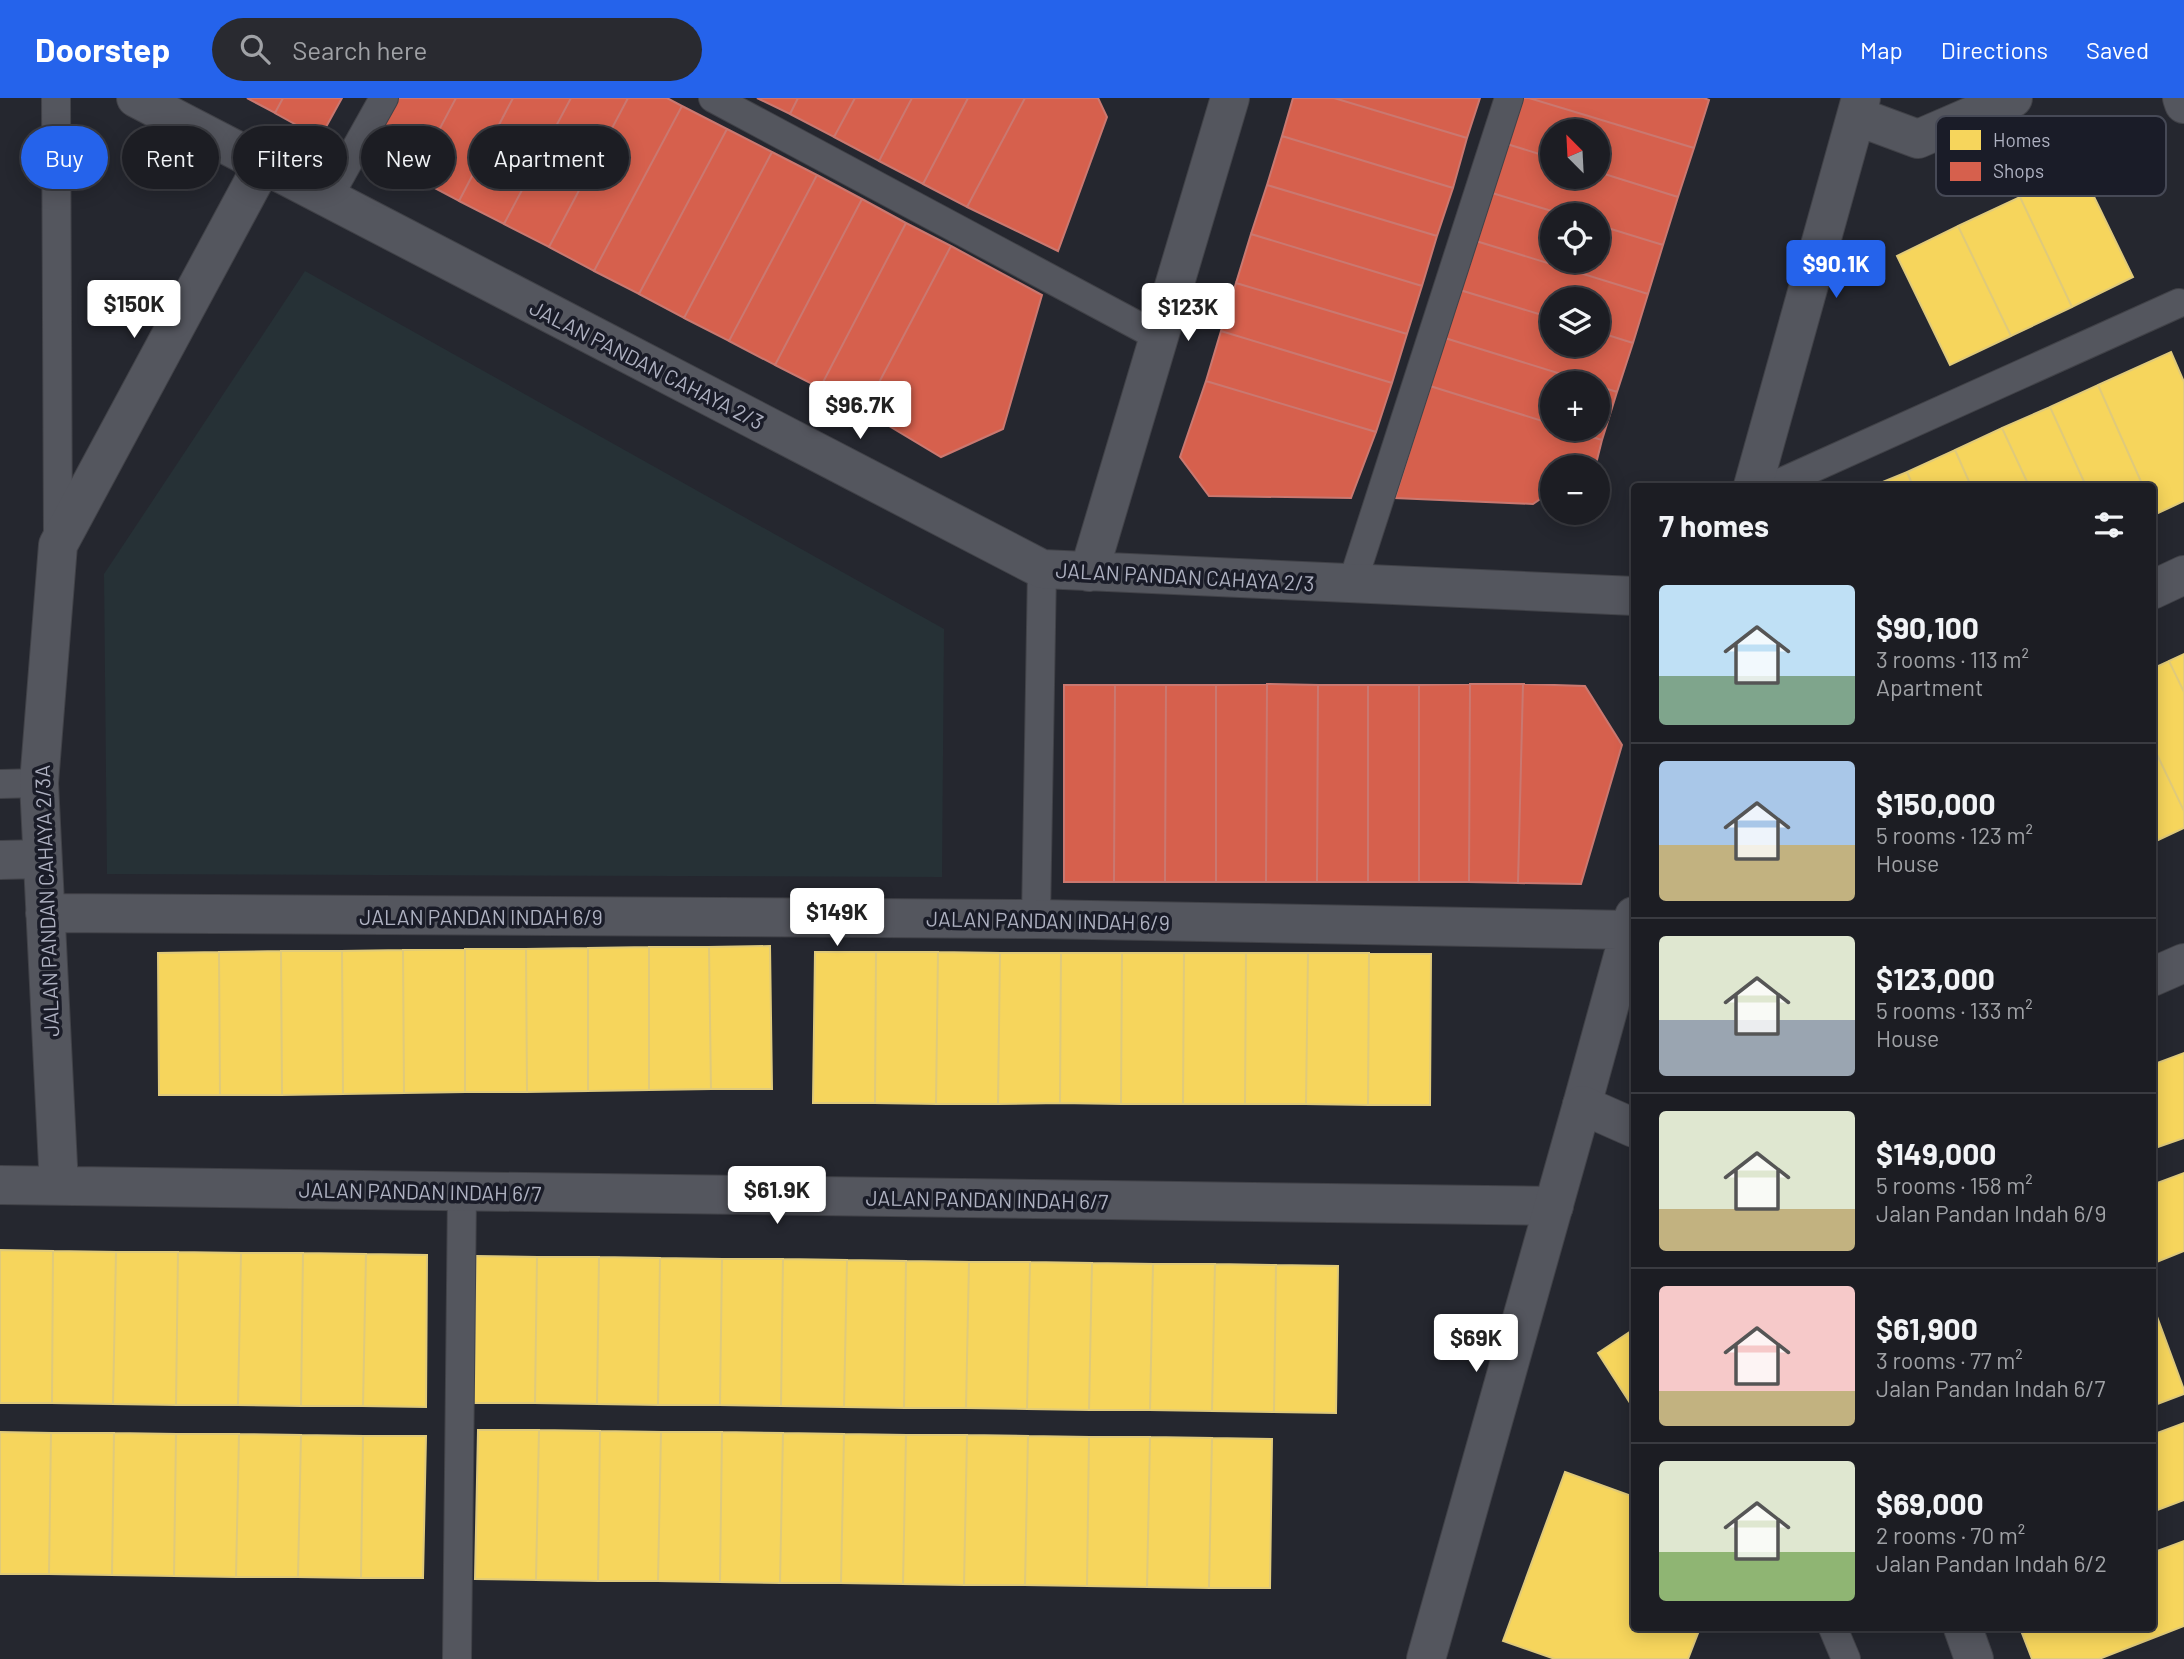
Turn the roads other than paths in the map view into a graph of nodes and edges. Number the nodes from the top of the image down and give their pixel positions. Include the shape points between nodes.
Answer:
1 (56, 98) edge
2 (136, 98) edge
3 (384, 98) edge
4 (713, 98) edge
5 (1230, 98) edge
6 (1509, 98) edge
7 (2013, 98) edge
8 (2182, 98) edge
9 (2184, 104) edge
10 (1858, 107) edge
11 (1971, 116) edge
12 (1936, 131) edge
13 (233, 148) edge
14 (250, 189) edge
15 (311, 189) edge
16 (328, 198) junction
17 (2179, 303) dead end
18 (1159, 337) junction
19 (1754, 483) edge
20 (1780, 483) edge
21 (58, 545) junction
22 (1042, 569) junction
23 (1089, 572) junction
24 (2184, 575) edge
25 (1352, 584) junction
26 (2156, 588) edge
27 (1631, 596) edge
28 (38, 783) junction
29 (0, 784) edge
30 (42, 859) junction
31 (0, 860) edge
32 (45, 913) junction
33 (1036, 919) junction
34 (1631, 923) edge
35 (1631, 927) edge
36 (2184, 963) edge
37 (2156, 975) edge
38 (1582, 1105) junction
39 (1631, 1128) edge
40 (0, 1185) edge
41 (59, 1186) junction
42 (462, 1192) junction
43 (1554, 1206) junction
44 (1834, 1631) edge
45 (1963, 1631) edge
46 (457, 1659) edge
47 (1426, 1659) edge
48 (1846, 1659) edge
49 (1974, 1659) edge

1 - 21 lane
2 - 13 street, JALAN PANDAN CAHAYA 2/3
3 - 16 lane
4 - 18 lane
5 - 18 street
6 - 25 lane
7 - 11 street
8 - 9 street
10 - 12 street via 1918,139
10 - 19 street
14 - 21 street, JALAN PANDAN CAHAYA 2/3A
15 - 16 street, JALAN PANDAN CAHAYA 2/3
16 - 22 street, JALAN PANDAN CAHAYA 2/3
17 - 20 lane
18 - 23 street
21 - 28 street, JALAN PANDAN CAHAYA 2/3A
22 - 23 street, JALAN PANDAN CAHAYA 2/3
22 - 33 lane
23 - 25 street, JALAN PANDAN CAHAYA 2/3
24 - 26 street
25 - 27 street, JALAN PANDAN CAHAYA 2/3
28 - 29 lane
28 - 30 street, JALAN PANDAN CAHAYA 2/3A
30 - 31 street
30 - 32 street, JALAN PANDAN CAHAYA 2/3A
32 - 33 street, JALAN PANDAN INDAH 6/9
32 - 41 street, JALAN PANDAN CAHAYA 2/3A
33 - 34 street, JALAN PANDAN INDAH 6/9
35 - 38 street
36 - 37 street
38 - 39 street
38 - 43 street
40 - 41 street, JALAN PANDAN INDAH 6/7
41 - 42 street, JALAN PANDAN INDAH 6/7
42 - 43 street, JALAN PANDAN INDAH 6/7
42 - 46 lane
43 - 47 street
44 - 48 lane
45 - 49 street

